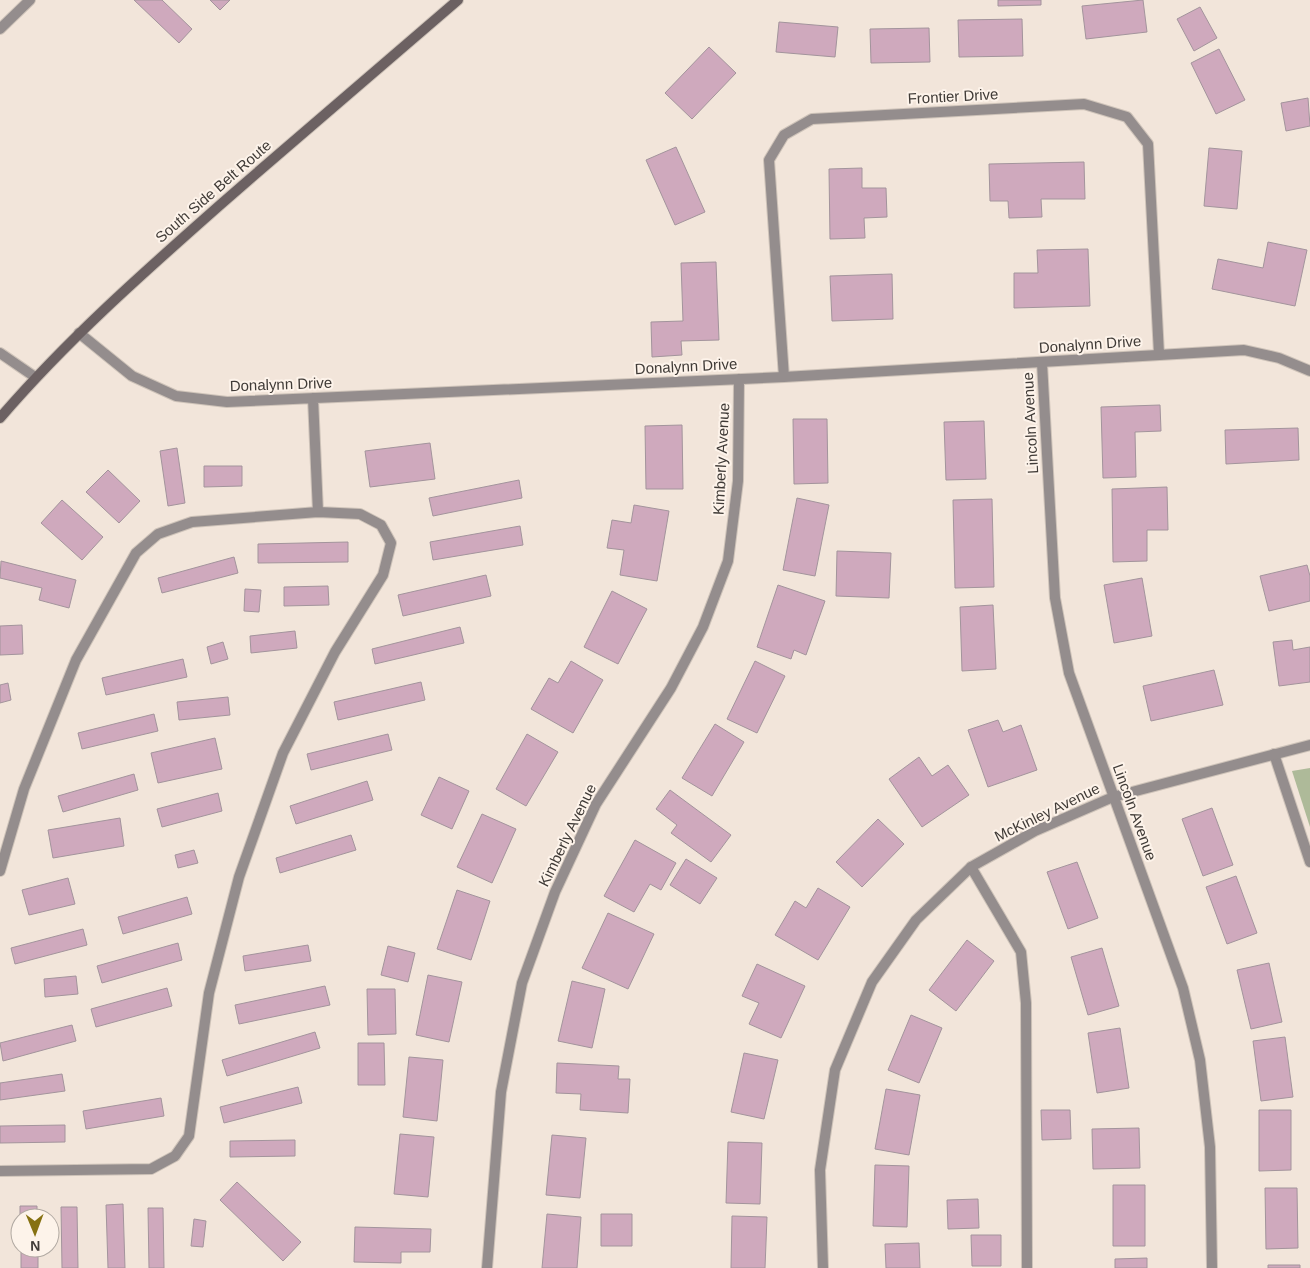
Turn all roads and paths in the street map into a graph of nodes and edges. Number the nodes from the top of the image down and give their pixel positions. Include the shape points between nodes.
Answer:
1 (30, 0) edge
2 (458, 0) edge
3 (0, 29) edge
4 (78, 333) junction
5 (0, 352) edge
6 (1159, 354) junction
7 (1042, 363) junction
8 (1310, 371) edge
9 (35, 377) junction
10 (784, 377) junction
11 (739, 379) junction
12 (313, 398) junction
13 (0, 418) edge
14 (318, 512) junction
15 (1310, 745) edge
16 (1274, 754) junction
17 (1113, 797) junction
18 (1310, 862) edge
19 (971, 867) junction
20 (0, 871) edge
21 (0, 1171) edge
22 (487, 1268) edge
23 (823, 1268) edge
24 (1027, 1268) edge
25 (1212, 1268) edge

1 - 3 street
2 - 4 main road, South Side Belt Route via 158,259
4 - 9 main road, South Side Belt Route
4 - 12 street, Donalynn Drive via 132,376 176,396 227,402
5 - 9 street
6 - 7 street, Donalynn Drive
6 - 8 street, Donalynn Drive via 1244,350 1279,358
6 - 10 street, Frontier Drive via 1148,144 1127,117 1084,104 812,119 784,135 770,160
7 - 10 street, Donalynn Drive
7 - 17 street, Lincoln Avenue via 1055,598 1069,673
9 - 13 main road, South Side Belt Route
10 - 11 street, Donalynn Drive
11 - 12 street, Donalynn Drive
11 - 22 street, Kimberly Avenue via 738,481 728,562 703,627 671,688 596,804 555,892 522,983 500,1092
12 - 14 street
14 - 20 street via 192,522 158,534 136,553 76,660 24,789
14 - 21 street via 360,514 381,525 391,543 384,575 335,652 283,753 239,877 209,993 189,1136 175,1156 152,1169
15 - 16 street, McKinley Avenue
16 - 17 street, McKinley Avenue
16 - 18 street
17 - 19 street, McKinley Avenue via 1035,830
17 - 25 street, Lincoln Avenue via 1183,988 1200,1060 1210,1147
19 - 23 street, McKinley Avenue via 916,920 872,982 835,1070 820,1170
19 - 24 street via 1021,952 1026,1003

